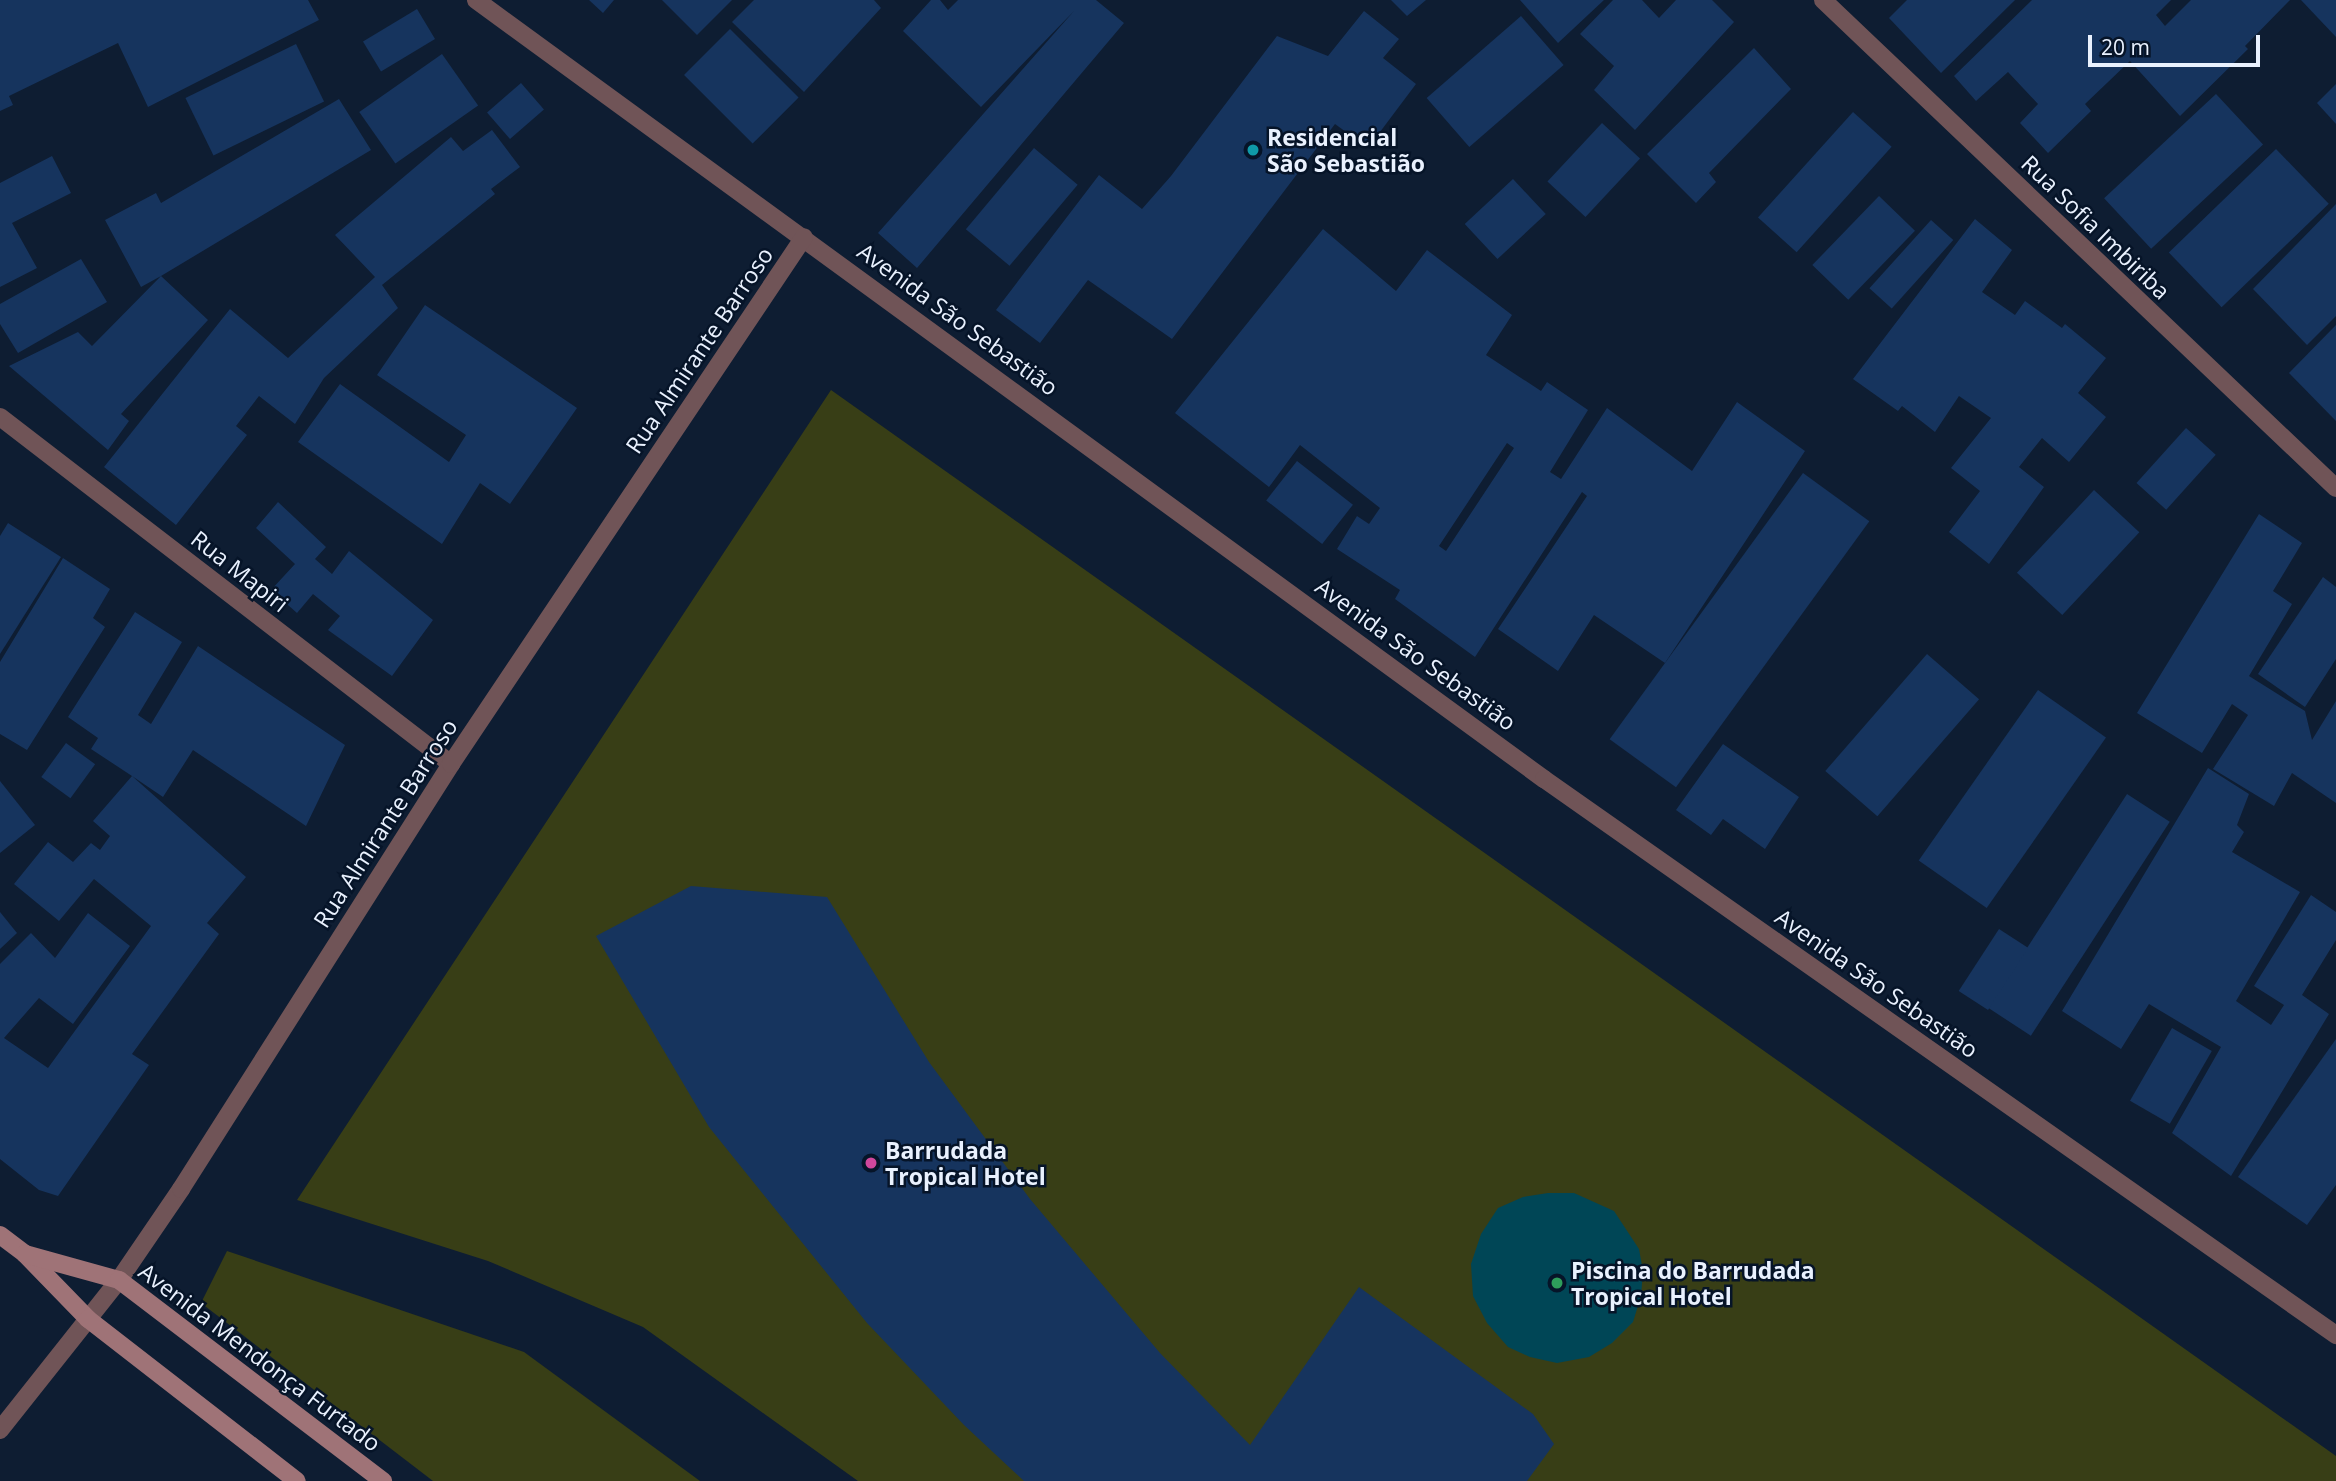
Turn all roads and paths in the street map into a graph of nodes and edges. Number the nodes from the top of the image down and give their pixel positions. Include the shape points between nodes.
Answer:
1 (476, 0) edge
2 (1823, 0) edge
3 (804, 237) junction
4 (0, 417) edge
5 (2336, 488) edge
6 (451, 764) junction
7 (0, 1235) edge
8 (25, 1254) junction
9 (119, 1280) junction
10 (88, 1319) junction
11 (2336, 1335) edge
12 (0, 1430) edge
13 (297, 1481) edge
14 (383, 1481) edge

1 - 3 street, Avenida São Sebastião
2 - 5 street, Rua Sofia Imbiriba
3 - 6 street, Rua Almirante Barroso
3 - 11 street, Avenida São Sebastião via 1544,779
4 - 6 street, Rua Mapiri
6 - 9 street, Rua Almirante Barroso
7 - 8 street, Avenida Mendonça Furtado
8 - 9 street, Avenida Mendonça Furtado
8 - 10 street, Avenida Mendonça Furtado
9 - 10 street, Rua Almirante Barroso
9 - 14 street, Avenida Mendonça Furtado
10 - 12 street, Rua Almirante Barroso
10 - 13 street, Avenida Mendonça Furtado

